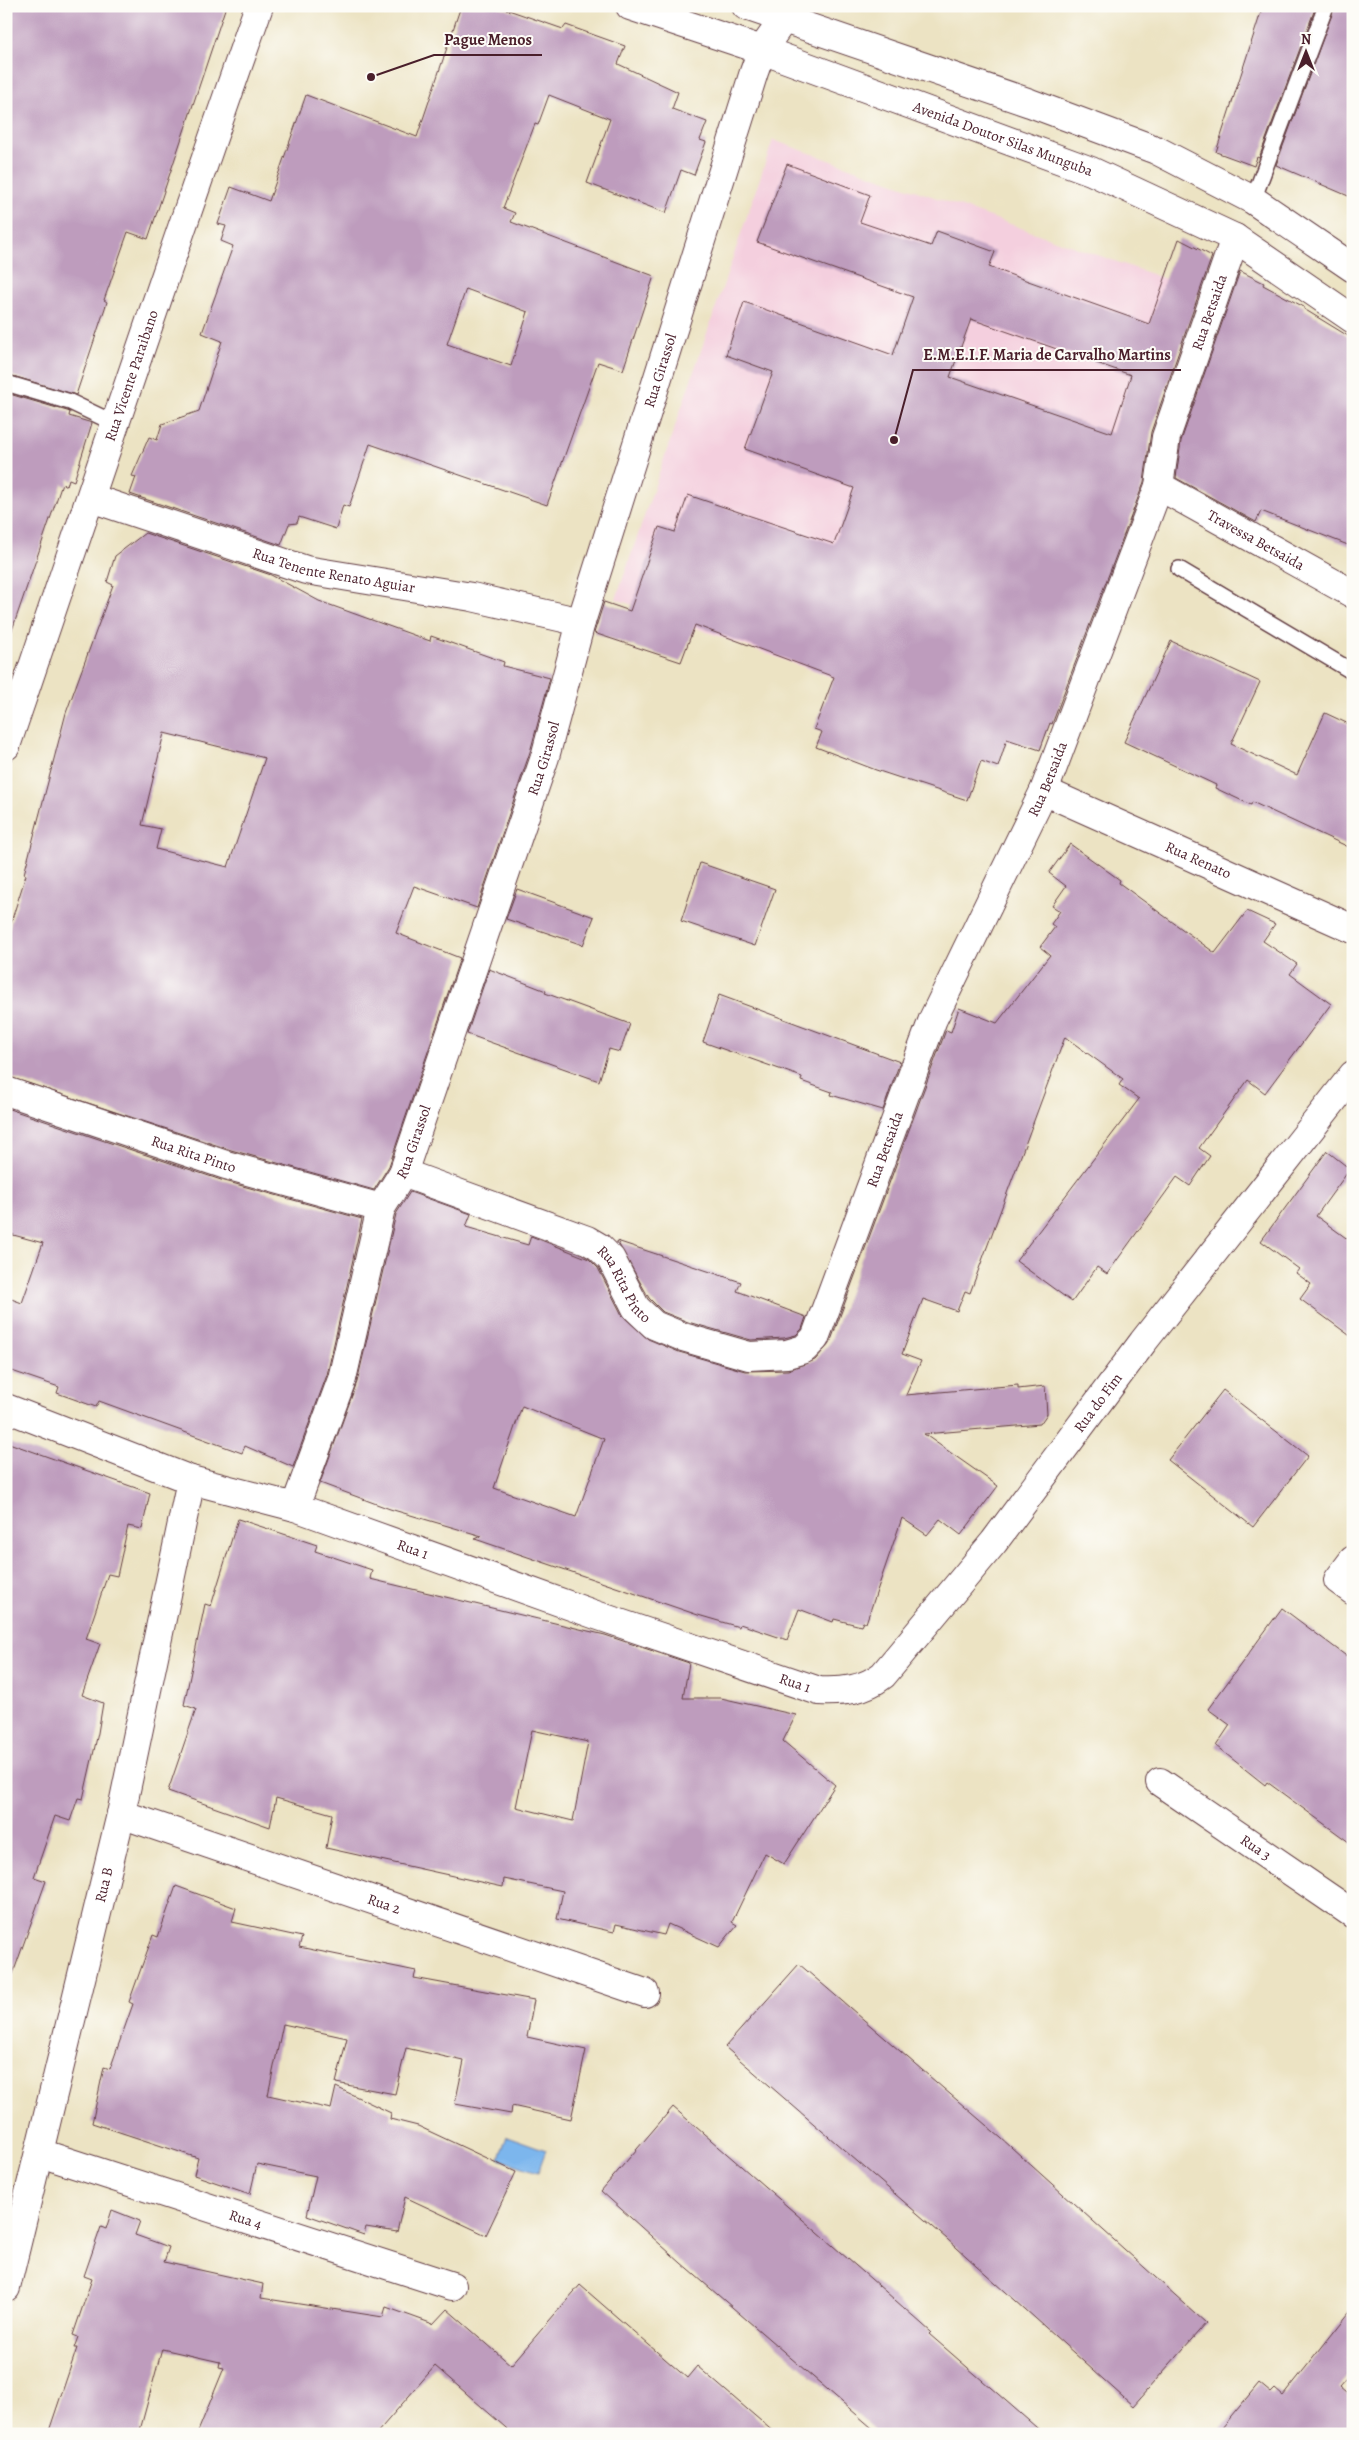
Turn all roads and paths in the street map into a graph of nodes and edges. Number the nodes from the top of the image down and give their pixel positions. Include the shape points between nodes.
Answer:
1 (259, 6) edge
2 (630, 6) edge
3 (746, 6) edge
4 (1326, 6) edge
5 (785, 13) edge
6 (762, 50) junction
7 (1253, 200) junction
8 (1236, 238) junction
9 (1353, 268) edge
10 (1353, 319) edge
11 (6, 383) edge
12 (114, 423) junction
13 (1159, 486) junction
14 (91, 498) junction
15 (1178, 569) dead end
16 (1353, 594) edge
17 (581, 622) junction
18 (1353, 672) edge
19 (6, 746) edge
20 (1044, 792) junction
21 (1353, 929) edge
22 (1353, 1075) edge
23 (6, 1091) edge
24 (403, 1173) junction
25 (381, 1208) junction
26 (826, 1309) joint
27 (6, 1408) edge
28 (192, 1480) junction
29 (295, 1508) junction
30 (1353, 1560) edge
31 (1353, 1590) edge
32 (819, 1691) joint
33 (1160, 1782) dead end
34 (120, 1814) junction
35 (1353, 1914) edge
36 (645, 1993) dead end
37 (40, 2154) junction
38 (452, 2286) dead end
39 (6, 2288) edge

1 - 12 street, Rua Vicente Paraibano
2 - 6 street, Avenida Doutor Silas Munguba
3 - 5 street
4 - 7 lane
5 - 6 street, Rua Girassol
5 - 7 street via 1156,150
6 - 8 street, Avenida Doutor Silas Munguba via 1090,171
6 - 17 street, Rua Girassol
7 - 9 street
8 - 10 street, Avenida Doutor Silas Munguba
8 - 13 street, Rua Betsaida via 1166,437
11 - 12 lane via 70,402
12 - 14 street, Rua Vicente Paraibano
13 - 16 street, Travessa Betsaida
13 - 20 street, Rua Betsaida
14 - 17 street, Rua Tenente Renato Aguiar via 306,570 472,597
14 - 19 street, Rua Vicente Paraibano
15 - 18 lane
17 - 24 street, Rua Girassol via 545,757
20 - 21 street, Rua Renato
20 - 26 street, Rua Betsaida via 933,1019
22 - 32 street, Rua do Fim via 1143,1342 994,1542 884,1675 859,1688 840,1692
23 - 25 street, Rua Rita Pinto via 226,1165
24 - 25 street, Rua Girassol
24 - 26 street, Rua Rita Pinto via 599,1246 611,1259 636,1308 654,1325 683,1337 749,1356 787,1354 804,1349 815,1338
25 - 29 street, Rua Girassol via 342,1379
27 - 28 street, Rua 1
28 - 29 street, Rua 1
28 - 34 street, Rua B
29 - 32 street, Rua 1
30 - 31 street via 1338,1580
33 - 35 street, Rua 3
34 - 36 street, Rua 2
34 - 37 street, Rua B
37 - 38 street, Rua 4
37 - 39 street, Rua B

